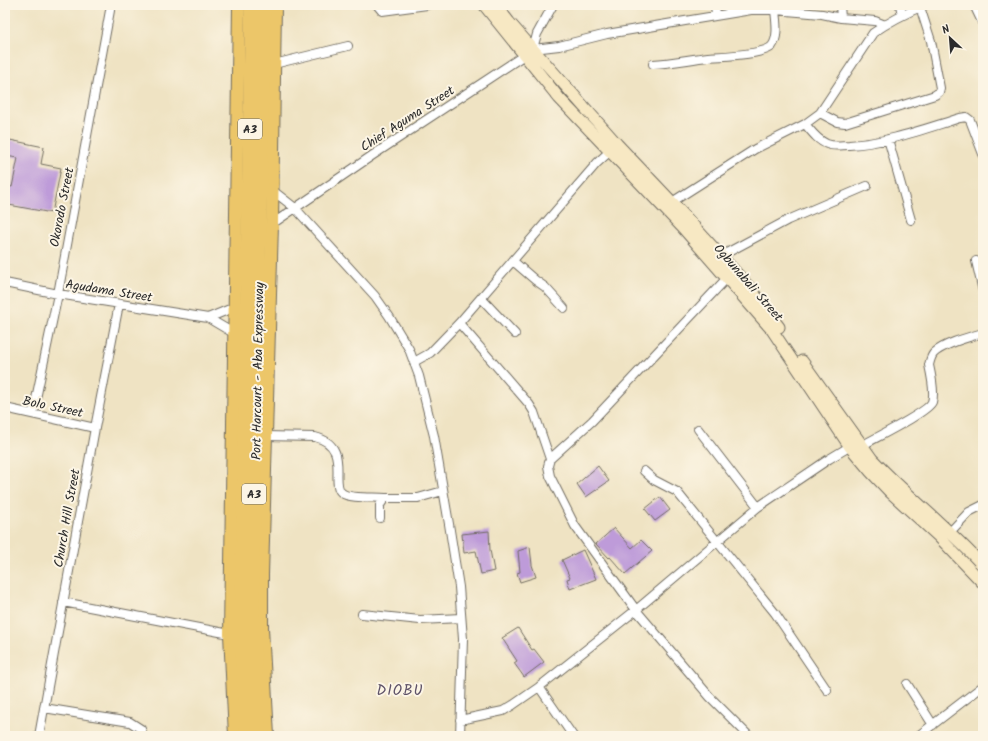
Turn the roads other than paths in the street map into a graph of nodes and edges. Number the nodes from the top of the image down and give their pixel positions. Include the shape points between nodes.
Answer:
1 (111, 5) edge
2 (264, 5) edge
3 (275, 5) edge
4 (377, 5) edge
5 (426, 5) edge
6 (484, 5) edge
7 (496, 5) edge
8 (552, 5) edge
9 (715, 5) edge
10 (840, 5) edge
11 (900, 5) edge
12 (241, 6) edge
13 (922, 6) edge
14 (978, 7) edge
15 (776, 10) junction
16 (716, 15) junction
17 (902, 15) junction
18 (841, 18) junction
19 (983, 24) edge
20 (885, 25) junction
21 (348, 46) dead end
22 (528, 52) junction
23 (274, 64) junction
24 (653, 64) dead end
25 (820, 113) junction
26 (805, 124) junction
27 (888, 139) junction
28 (609, 152) junction
29 (983, 154) edge
30 (867, 186) dead end
31 (272, 190) junction
32 (672, 202) junction
33 (294, 208) junction
34 (911, 220) dead end
35 (272, 224) junction
36 (253, 252) junction
37 (721, 256) junction
38 (513, 261) junction
39 (976, 261) dead end
40 (728, 278) junction
41 (5, 283) edge
42 (983, 291) edge
43 (58, 294) junction
44 (481, 298) junction
45 (119, 304) junction
46 (235, 307) junction
47 (564, 308) dead end
48 (208, 318) junction
49 (459, 323) junction
50 (983, 333) edge
51 (235, 334) junction
52 (515, 334) dead end
53 (414, 362) junction
54 (5, 408) edge
55 (33, 413) junction
56 (95, 428) junction
57 (698, 428) dead end
58 (265, 436) junction
59 (862, 443) junction
60 (850, 446) junction
61 (550, 459) junction
62 (644, 471) dead end
63 (443, 491) junction
64 (385, 498) junction
65 (983, 505) edge
66 (758, 507) junction
67 (380, 518) dead end
68 (950, 532) junction
69 (717, 542) junction
70 (983, 566) edge
71 (983, 583) edge
72 (63, 602) junction
73 (636, 610) junction
74 (362, 614) dead end
75 (461, 618) junction
76 (230, 634) junction
77 (907, 684) dead end
78 (983, 686) edge
79 (539, 687) junction
80 (827, 690) dead end
81 (44, 708) junction
82 (460, 720) junction
83 (933, 725) junction
84 (39, 736) edge
85 (143, 736) edge
86 (235, 736) edge
87 (247, 736) edge
88 (259, 736) edge
89 (268, 736) edge
90 (460, 736) edge
91 (573, 736) edge
92 (749, 736) edge
93 (918, 736) edge

1 - 43 street, Okorodo Street
2 - 36 highway, Port Harcourt - Aba Expressway / A3
3 - 23 main road
4 - 5 street via 382,11
6 - 22 street, Ogbunabali Street
7 - 22 street, Ogbunabali Street
8 - 22 street
9 - 16 street
10 - 18 street
11 - 17 street
12 - 36 highway, Port Harcourt - Aba Expressway / A3
12 - 46 main road
13 - 17 street
13 - 25 street via 931,41 939,92 845,123 837,122
14 - 19 street
15 - 16 street via 751,10
15 - 18 street
15 - 24 street via 776,37 772,46 766,50
16 - 22 street via 607,34
17 - 20 street
18 - 20 street via 874,21
20 - 25 street via 874,34
21 - 23 street
22 - 28 street, Ogbunabali Street via 559,98
22 - 32 street, Ogbunabali Street
22 - 33 street, Chief Aguma Street
23 - 31 main road
25 - 26 street
26 - 27 street via 818,138 834,146
26 - 32 street via 756,149
27 - 29 street via 966,117 970,120
27 - 34 street
28 - 38 street
28 - 40 street, Ogbunabali Street
30 - 37 street via 788,220
31 - 33 street
31 - 35 main road
32 - 37 street, Ogbunabali Street
33 - 35 street, Chief Aguma Street
33 - 53 street via 375,296 409,349
35 - 58 main road
36 - 87 highway, Port Harcourt - Aba Expressway / A3 via 242,632
36 - 88 highway, Port Harcourt - Aba Expressway / A3 via 252,581
37 - 59 street, Ogbunabali Street via 749,287
38 - 44 street
38 - 47 street via 545,287
39 - 42 street
40 - 60 street, Ogbunabali Street via 772,330
40 - 61 street via 592,421
41 - 43 street, Agudama Street
43 - 45 street, Agudama Street
43 - 55 street, Okorodo Street
44 - 49 street
44 - 52 street
45 - 48 street, Agudama Street
45 - 56 street, Church Hill Street
46 - 48 street
46 - 51 main road
48 - 51 street
49 - 53 street via 430,353
49 - 61 street via 529,404
50 - 59 street via 967,337 934,353 929,365 933,398 929,407
51 - 76 main road
53 - 63 street via 434,436
54 - 55 street, Bolo Street
55 - 56 street, Bolo Street
56 - 72 street, Church Hill Street
57 - 66 street
58 - 64 street via 323,439 334,450 338,461 338,487 343,494
58 - 89 main road via 262,628
59 - 60 street
59 - 68 street, Ogbunabali Street via 885,473
60 - 66 street
60 - 71 street, Ogbunabali Street via 890,492 939,537
61 - 73 street via 550,476 575,526
62 - 69 street via 654,480 677,492
63 - 64 street via 418,498
63 - 75 street via 458,579
64 - 67 street via 380,505
65 - 68 street via 969,512
66 - 69 street
68 - 70 street, Ogbunabali Street
69 - 73 street
69 - 80 street via 775,613
72 - 76 street
72 - 81 street, Church Hill Street
73 - 79 street
73 - 92 street via 710,697
74 - 75 street via 420,620
75 - 82 street via 463,639
76 - 86 main road
77 - 83 street
78 - 83 street
79 - 82 street via 503,711
79 - 91 street
81 - 84 street, Church Hill Street
81 - 85 street via 130,722 141,729
82 - 90 street
83 - 93 street

